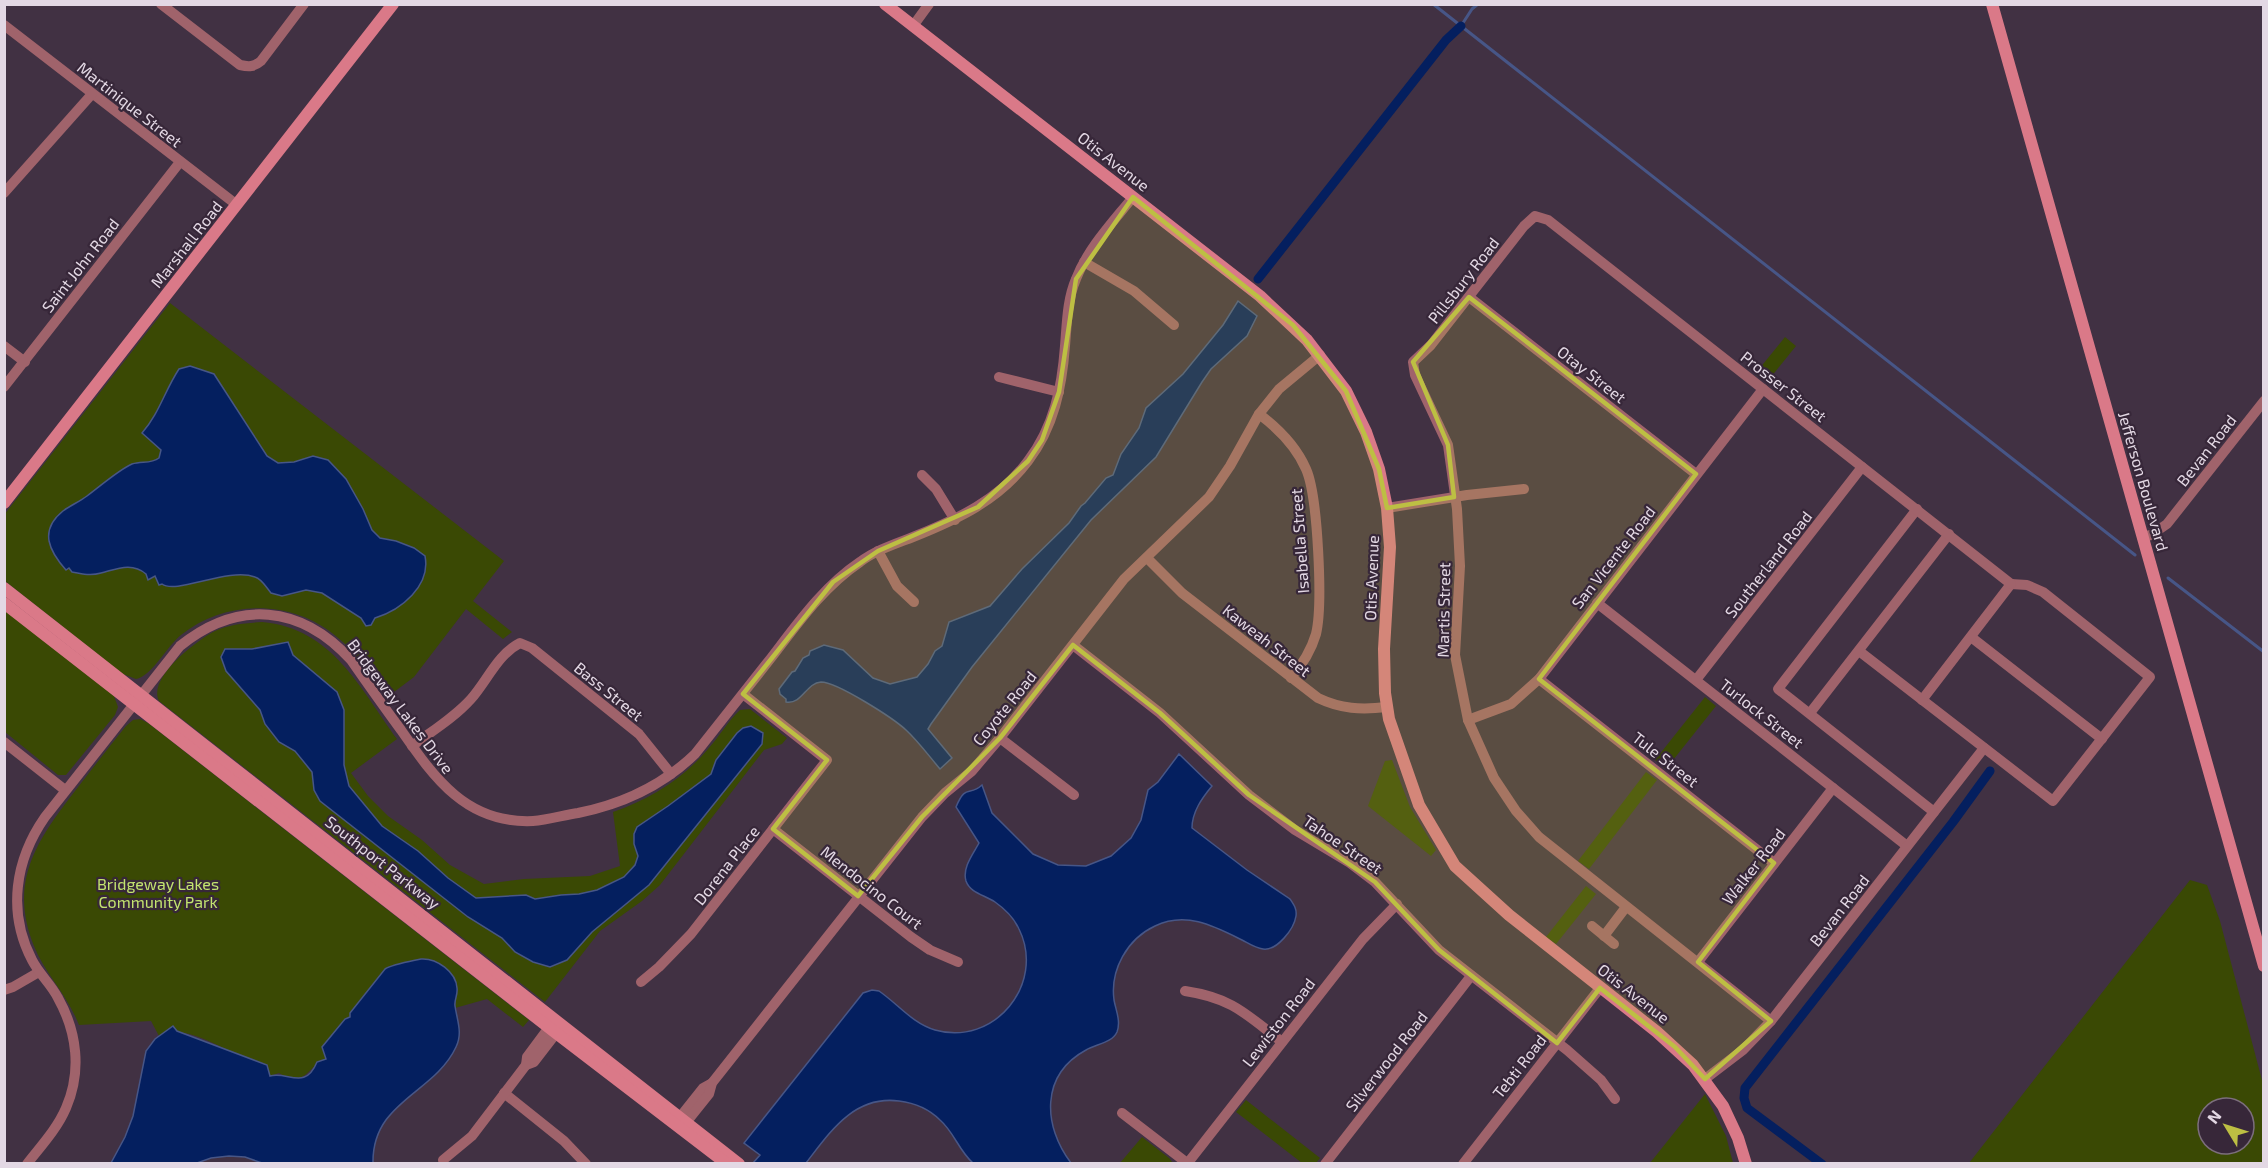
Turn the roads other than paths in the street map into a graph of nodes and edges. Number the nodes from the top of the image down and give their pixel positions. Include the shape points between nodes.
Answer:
1 (161, 4) edge
2 (304, 4) edge
3 (393, 4) edge
4 (885, 4) edge
5 (929, 4) edge
6 (1992, 4) edge
7 (4, 25) edge
8 (913, 26) junction
9 (92, 94) junction
10 (180, 162) junction
11 (4, 193) edge
12 (1133, 197) junction
13 (237, 205) junction
14 (1535, 216) joint
15 (1084, 262) junction
16 (1469, 297) junction
17 (1174, 325) dead end
18 (4, 346) edge
19 (1320, 355) junction
20 (24, 362) junction
21 (1413, 362) joint
22 (999, 377) dead end
23 (4, 387) edge
24 (1763, 389) junction
25 (1059, 392) junction
26 (2264, 401) edge
27 (1258, 414) junction
28 (1862, 467) junction
29 (1696, 474) junction
30 (922, 475) dead end
31 (1524, 489) dead end
32 (1454, 497) junction
33 (4, 503) edge
34 (1387, 508) junction
35 (1917, 509) junction
36 (955, 520) junction
37 (1949, 534) junction
38 (2142, 537) junction
39 (878, 551) junction
40 (1147, 558) junction
41 (2012, 584) junction
42 (4, 588) edge
43 (914, 602) dead end
44 (4, 603) edge
45 (1597, 603) junction
46 (1971, 637) junction
47 (1073, 645) junction
48 (1859, 651) junction
49 (1292, 678) junction
50 (1539, 679) junction
51 (1696, 680) junction
52 (742, 694) junction
53 (137, 699) junction
54 (1922, 700) junction
55 (1387, 706) junction
56 (1810, 713) junction
57 (1468, 720) junction
58 (1000, 738) junction
59 (2102, 739) junction
60 (4, 742) edge
61 (412, 746) junction
62 (1984, 748) junction
63 (671, 774) junction
64 (1833, 788) junction
65 (65, 790) junction
66 (1074, 795) dead end
67 (1935, 812) junction
68 (773, 829) junction
69 (1907, 846) junction
70 (1774, 863) junction
71 (858, 896) junction
72 (1397, 904) junction
73 (1626, 907) junction
74 (1592, 926) dead end
75 (1604, 936) junction
76 (1614, 944) dead end
77 (958, 962) dead end
78 (1698, 962) junction
79 (2264, 966) edge
80 (39, 972) junction
81 (1471, 976) junction
82 (641, 982) dead end
83 (1600, 988) junction
84 (4, 990) edge
85 (1185, 991) dead end
86 (1771, 1021) junction
87 (556, 1026) junction
88 (1282, 1042) junction
89 (1557, 1043) junction
90 (1705, 1079) junction
91 (504, 1094) junction
92 (1615, 1099) dead end
93 (1122, 1113) dead end
94 (681, 1123) junction
95 (443, 1160) dead end
96 (1469, 1161) edge
97 (1187, 1163) edge
98 (27, 1164) edge
99 (586, 1164) edge
100 (726, 1164) edge
101 (739, 1164) edge
102 (1325, 1164) edge
103 (1746, 1164) edge

1 - 2 street via 240,65 254,66
3 - 13 street, Marshall Road
4 - 8 street, Otis Avenue
5 - 8 street
6 - 38 street, Jefferson Boulevard
7 - 9 street, Martinique Street
8 - 12 street, Otis Avenue
9 - 10 street, Martinique Street
9 - 11 street
10 - 13 street, Martinique Street
10 - 20 street, Saint John Road
12 - 15 street, Bridgeway Lakes Drive
12 - 19 street, Otis Avenue via 1260,296
13 - 33 street, Marshall Road
14 - 16 street, Pillsbury Road
14 - 24 street, Prosser Street via 1548,220
15 - 17 street via 1134,291
15 - 25 street, Bridgeway Lakes Drive via 1070,297
16 - 21 street, Pillsbury Road
16 - 29 street, Otay Street
18 - 20 street
19 - 27 street, Coyote Road via 1279,389
19 - 34 street, Otis Avenue via 1346,391 1366,432
20 - 23 street, Saint John Road
21 - 32 street, Martis Street via 1415,375 1448,445
22 - 25 street
24 - 28 street, Prosser Street
24 - 29 street, San Vicente Road
25 - 36 street, Bridgeway Lakes Drive via 1042,440 1028,461 999,492
26 - 38 street, Bevan Road via 2167,524
27 - 40 street, Coyote Road via 1209,497
27 - 49 street, Isabella Street via 1293,447 1307,471 1314,497 1318,622 1311,648
28 - 35 street, Prosser Street
28 - 51 street, Southerland Road
29 - 45 street, San Vicente Road
30 - 36 street via 936,489
31 - 32 street
32 - 34 street
32 - 57 street, Martis Street via 1460,566 1455,655
34 - 55 street, Otis Avenue
35 - 37 street, Prosser Street
35 - 56 street via 1778,689
36 - 39 street, Bridgeway Lakes Drive
37 - 41 street, Prosser Street
37 - 48 street
38 - 79 street, Jefferson Boulevard
39 - 43 street via 897,586
39 - 52 street, Bridgeway Lakes Drive via 833,582
40 - 47 street, Coyote Road via 1124,579
40 - 49 street, Kaweah Street via 1182,593
41 - 46 street
41 - 59 street via 2043,592 2150,677
42 - 53 street, Southport Parkway
44 - 53 street, Southport Parkway
45 - 50 street, San Vicente Road
45 - 51 street, Turlock Street
46 - 54 street
46 - 59 street
47 - 58 street, Coyote Road
47 - 72 street, Tahoe Street via 1160,713 1249,795 1295,830 1350,863
48 - 54 street
48 - 56 street
49 - 55 street, Kaweah Street via 1336,706
50 - 57 street, San Vicente Road via 1511,704
50 - 70 street, Tule Street
51 - 64 street, Turlock Street
52 - 63 street, Bridgeway Lakes Drive via 695,754
52 - 68 street, Dorena Place via 827,760
53 - 61 street, Bridgeway Lakes Drive via 180,646 201,630 246,615 284,617 307,624 340,647
53 - 65 street, Bridgeway Lakes Drive
53 - 87 street, Southport Parkway
54 - 62 street
55 - 83 street, Otis Avenue via 1419,806 1455,866
56 - 67 street
57 - 73 street, Martis Street via 1494,778 1516,811 1544,841
58 - 66 street
58 - 71 street, Coyote Road via 972,771 922,817
59 - 62 street via 2053,801
60 - 65 street
61 - 63 street, Bridgeway Lakes Drive via 451,793 478,809 512,819 533,820 600,808 640,794
61 - 63 street, Bass Street via 459,711 508,651 520,643 532,648 639,734
62 - 67 street, Bevan Road
64 - 69 street, Turlock Street
64 - 70 street, Walker Road
65 - 80 street, Bridgeway Lakes Drive via 34,834 17,882 19,923
67 - 69 street, Bevan Road
68 - 71 street, Mendocino Court
68 - 82 street, Dorena Place via 692,934
69 - 86 street, Bevan Road
70 - 78 street, Walker Road
71 - 77 street, Mendocino Court via 910,937
71 - 94 street, Coyote Road via 712,1083 709,1094
72 - 81 street, Tahoe Street via 1439,950
72 - 88 street, Lewiston Road via 1363,939
73 - 75 street
73 - 78 street, Martis Street
74 - 75 street
75 - 76 street
78 - 86 street, Martis Street
80 - 84 street
80 - 98 street, Bridgeway Lakes Drive via 68,1019 76,1047 76,1069 61,1119
81 - 89 street, Tahoe Street
81 - 102 street, Silverwood Road
83 - 89 street, Tebti Road
83 - 90 street, Otis Avenue via 1675,1047
85 - 88 street via 1222,999
86 - 90 street, Bevan Road via 1743,1050
87 - 91 street via 527,1057 526,1065
87 - 94 street, Southport Parkway
88 - 97 street, Lewiston Road
89 - 92 street, Tahoe Street via 1601,1080
89 - 96 street, Tebti Road
90 - 103 street, Otis Avenue via 1731,1122
91 - 95 street via 472,1136
91 - 99 street via 564,1141
93 - 97 street
94 - 100 street, Southport Parkway
94 - 101 street, Southport Parkway

